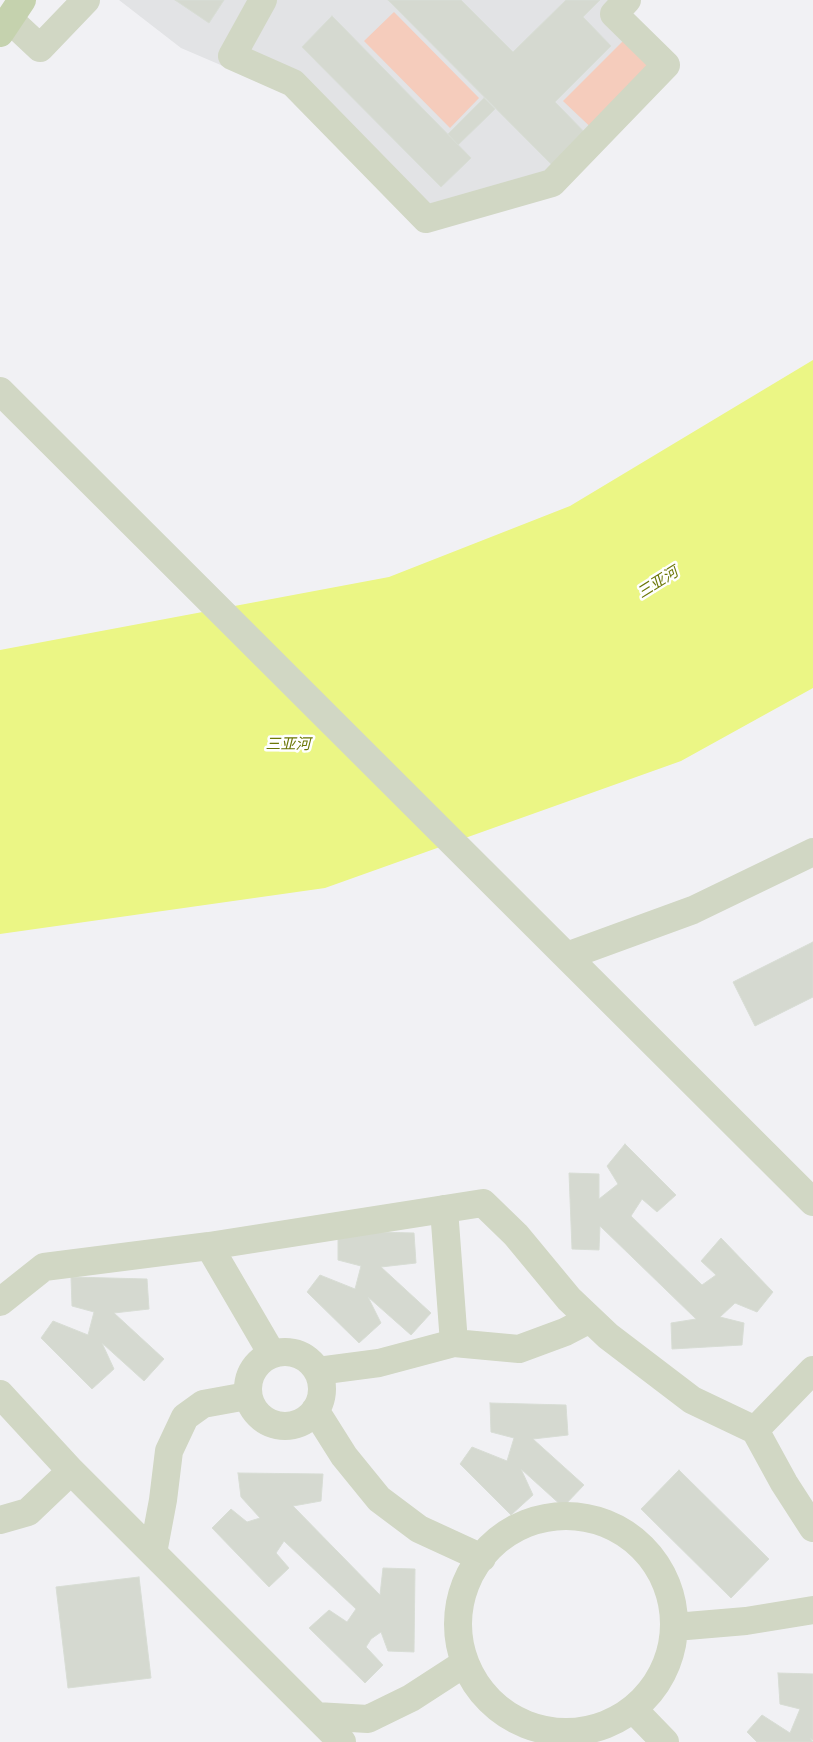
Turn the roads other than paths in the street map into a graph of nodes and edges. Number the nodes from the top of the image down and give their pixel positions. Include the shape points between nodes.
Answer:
1 (86, 0) edge
2 (263, 0) edge
3 (627, 0) edge
4 (10, 17) edge
5 (0, 390) edge
6 (813, 852) edge
7 (567, 956) junction
8 (813, 1202) edge
9 (444, 1209) junction
10 (209, 1246) junction
11 (0, 1302) edge
12 (590, 1319) junction
13 (454, 1343) junction
14 (272, 1354) junction
15 (813, 1370) edge
16 (318, 1371) junction
17 (0, 1394) edge
18 (248, 1396) junction
19 (315, 1410) junction
20 (754, 1430) junction
21 (71, 1470) junction
22 (0, 1520) edge
23 (813, 1528) edge
24 (153, 1553) junction
25 (482, 1558) junction
26 (813, 1610) edge
27 (676, 1627) junction
28 (465, 1663) junction
29 (633, 1709) junction
30 (316, 1716) junction
31 (516, 1733) edge
32 (342, 1742) edge
33 (665, 1742) edge

1 - 4 street via 40,48
2 - 3 street via 232,56 293,83 426,219 552,183 666,65 614,14
5 - 7 street
6 - 7 street via 693,910
7 - 8 street
9 - 10 street
9 - 12 street via 483,1203 516,1235 569,1299
9 - 13 street
10 - 11 street via 44,1267
10 - 14 street
12 - 13 street via 519,1349
12 - 20 street via 692,1400
13 - 16 street via 379,1364
14 - 16 street via 298,1354
14 - 18 street via 252,1370
15 - 20 street
16 - 19 street via 323,1397
17 - 21 street
18 - 19 street via 261,1418 285,1428 309,1419
18 - 24 street via 203,1404 184,1417 169,1451
19 - 25 street via 344,1456 379,1499 419,1529
20 - 23 street
21 - 22 street via 28,1512
21 - 24 street
24 - 30 street
25 - 27 street via 491,1545 526,1522 568,1515 610,1524 645,1549 668,1584
25 - 28 street via 466,1580 457,1621
26 - 27 street via 746,1621
27 - 29 street via 666,1668 642,1703
28 - 30 street via 368,1720
28 - 31 street via 488,1699
29 - 31 street via 606,1725 564,1733
29 - 33 street
30 - 32 street

